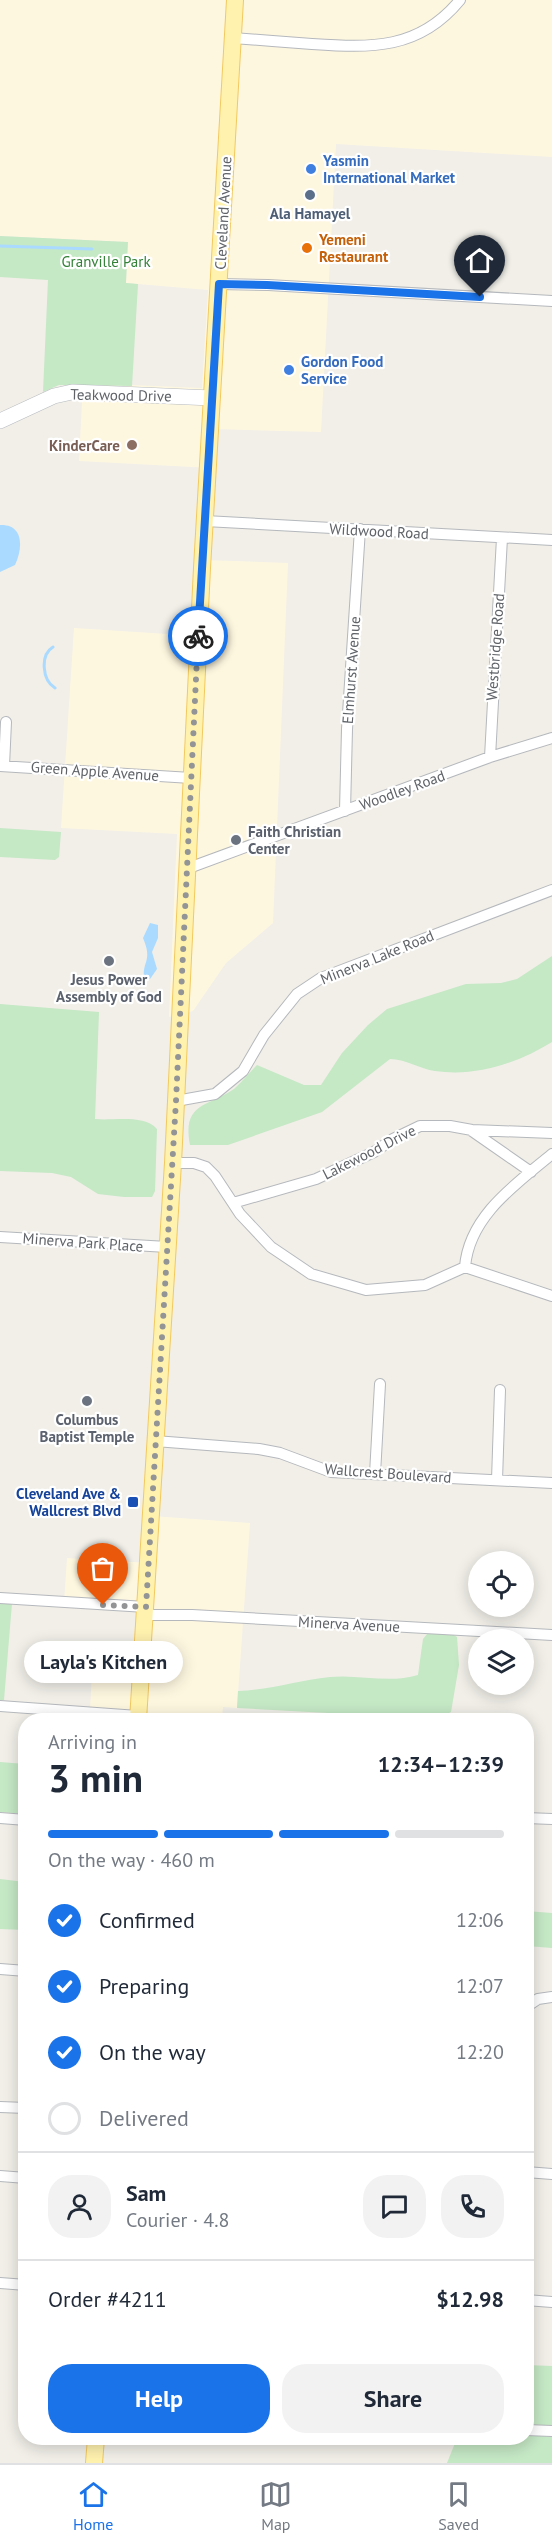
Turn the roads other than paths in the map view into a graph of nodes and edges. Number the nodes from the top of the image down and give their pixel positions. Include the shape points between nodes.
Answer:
1 (235, 0) edge
2 (460, 0) edge
3 (233, 38) junction
4 (219, 284) junction
5 (552, 301) edge
6 (212, 398) junction
7 (0, 421) edge
8 (205, 521) junction
9 (360, 529) junction
10 (502, 538) junction
11 (552, 540) edge
12 (6, 722) dead end
13 (552, 738) edge
14 (490, 757) junction
15 (2, 766) edge
16 (191, 778) junction
17 (345, 811) junction
18 (186, 870) junction
19 (552, 890) edge
20 (176, 1101) junction
21 (472, 1131) junction
22 (552, 1133) edge
23 (552, 1154) edge
24 (173, 1163) junction
25 (531, 1172) junction
26 (233, 1203) junction
27 (0, 1237) edge
28 (167, 1247) junction
29 (465, 1268) junction
30 (552, 1296) edge
31 (380, 1384) dead end
32 (500, 1390) dead end
33 (155, 1441) junction
34 (375, 1474) junction
35 (497, 1480) junction
36 (552, 1483) edge
37 (0, 1598) edge
38 (146, 1611) junction
39 (552, 1635) edge
40 (0, 1706) edge
41 (80, 1713) edge
42 (138, 1713) edge
43 (0, 1818) edge
44 (534, 1818) edge
45 (18, 1819) edge
46 (552, 1819) edge
47 (0, 1969) edge
48 (18, 1970) edge
49 (552, 1997) edge
50 (534, 2003) edge
51 (0, 2107) edge
52 (18, 2108) edge
53 (534, 2173) edge
54 (552, 2174) edge
55 (0, 2176) edge
56 (18, 2177) edge
57 (0, 2283) edge
58 (18, 2284) edge
59 (534, 2301) edge
60 (552, 2302) edge
61 (534, 2430) edge
62 (552, 2431) edge
63 (95, 2445) edge
64 (94, 2463) edge

1 - 3 main road, Cleveland Avenue
2 - 3 street via 435,24 397,42 369,46
3 - 4 main road, Cleveland Avenue
4 - 5 street
4 - 6 main road, Cleveland Avenue
6 - 7 street, Teakwood Drive via 72,392 54,396
6 - 8 main road, Cleveland Avenue
8 - 9 street, Wildwood Road
8 - 16 main road, Cleveland Avenue
9 - 10 street, Wildwood Road
9 - 17 street, Elmhurst Avenue
10 - 11 street, Wildwood Road
10 - 14 street, Westbridge Road
12 - 15 street
13 - 14 street, Woodley Road
14 - 17 street, Woodley Road
15 - 16 street, Green Apple Avenue
16 - 18 main road, Cleveland Avenue
17 - 18 street, Woodley Road
18 - 20 main road, Cleveland Avenue
19 - 20 street, Minerva Lake Road via 321,978 297,994 264,1035 243,1071 215,1094
20 - 24 main road, Cleveland Avenue
21 - 22 street, Lakewood Drive
21 - 25 street, Lakewood Drive
21 - 26 street, Lakewood Drive via 420,1126 316,1179
23 - 25 street
24 - 26 street via 206,1167
24 - 28 main road, Cleveland Avenue
25 - 29 street via 497,1199 476,1230
26 - 29 street via 271,1247 311,1274 366,1290 425,1285
27 - 28 street, Minerva Park Place
28 - 33 main road, Cleveland Avenue
29 - 30 street
31 - 34 street
32 - 35 street
33 - 34 street, Wallcrest Boulevard via 259,1449 321,1470
33 - 38 main road, Cleveland Avenue
34 - 35 street, Wallcrest Boulevard
35 - 36 street, Wallcrest Boulevard
37 - 38 street, Minerva Avenue
38 - 39 street, Minerva Avenue
38 - 42 main road, Cleveland Avenue
40 - 41 street
43 - 45 street
44 - 46 street
47 - 48 street
49 - 50 street
51 - 52 street
53 - 54 street
55 - 56 street
57 - 58 street
59 - 60 street
61 - 62 street
63 - 64 main road

